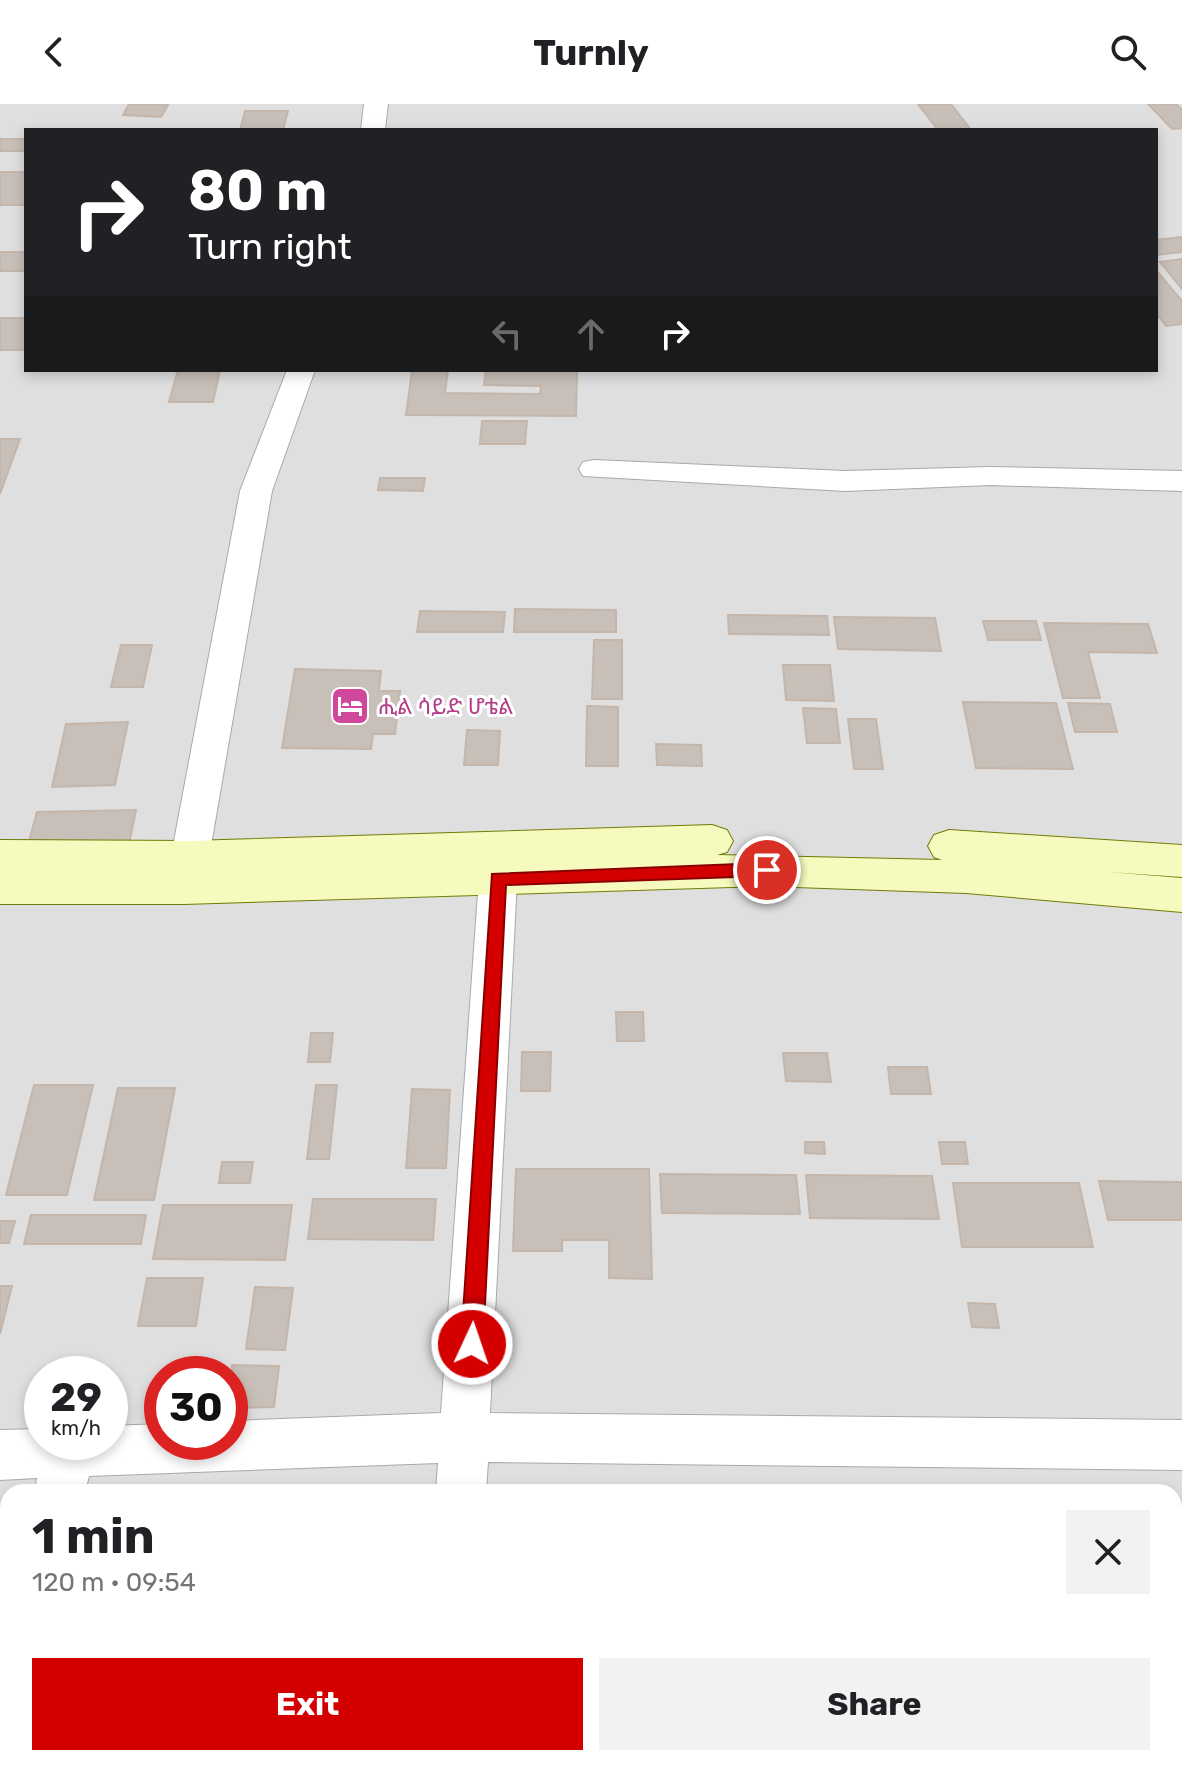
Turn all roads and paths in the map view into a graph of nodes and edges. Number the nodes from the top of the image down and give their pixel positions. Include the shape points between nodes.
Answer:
1 (376, 104) edge
2 (373, 128) edge
3 (300, 372) edge
4 (594, 469) dead end
5 (1182, 481) edge
6 (0, 856) edge
7 (190, 857) junction
8 (1182, 861) edge
9 (498, 879) junction
10 (0, 887) edge
11 (1182, 895) edge
12 (466, 1437) junction
13 (1182, 1445) edge
14 (0, 1455) edge
15 (64, 1472) edge
16 (462, 1484) edge

1 - 2 street
3 - 7 street via 256,491
4 - 5 street via 845,481 990,476
6 - 7 main road
7 - 8 main road via 763,839
9 - 10 main road
9 - 11 main road via 767,870 966,877
9 - 12 street
12 - 13 street
12 - 15 street
12 - 16 street
14 - 15 street

